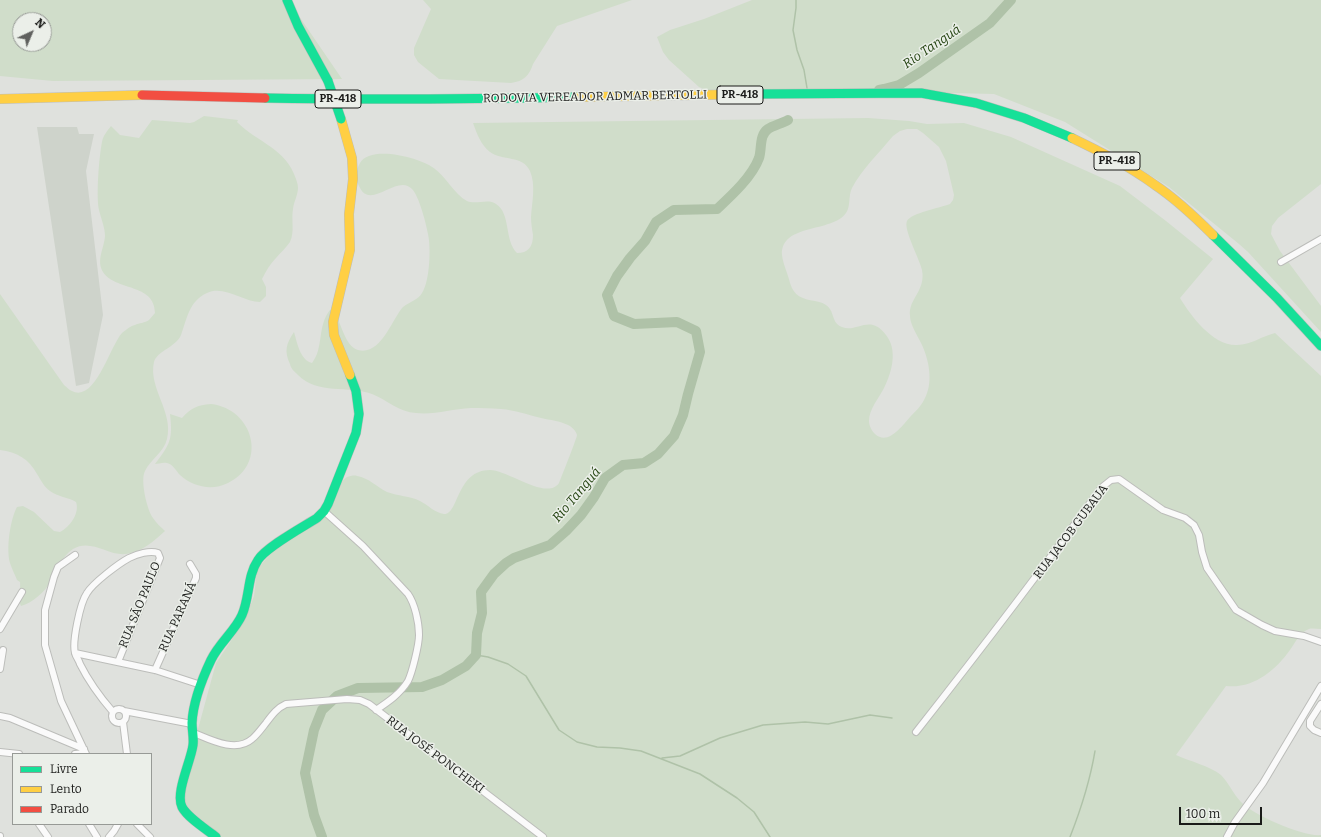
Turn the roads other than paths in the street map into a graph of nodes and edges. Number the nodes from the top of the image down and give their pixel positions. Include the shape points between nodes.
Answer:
1 (287, 0) edge
2 (0, 99) edge
3 (1321, 239) edge
4 (1281, 262) dead end
5 (1321, 346) edge
6 (324, 511) junction
7 (75, 555) dead end
8 (190, 564) dead end
9 (22, 592) dead end
10 (0, 629) edge
11 (1321, 642) edge
12 (3, 650) dead end
13 (75, 653) junction
14 (118, 662) junction
15 (0, 669) edge
16 (155, 670) junction
17 (201, 685) junction
18 (1321, 686) edge
19 (1321, 704) edge
20 (376, 710) junction
21 (124, 711) junction
22 (113, 712) junction
23 (0, 716) edge
24 (123, 722) junction
25 (193, 729) junction
26 (916, 732) dead end
27 (1321, 733) edge
28 (0, 752) edge
29 (85, 752) edge
30 (12, 753) edge
31 (127, 753) edge
32 (40, 825) edge
33 (90, 825) edge
34 (117, 825) edge
35 (138, 825) edge
36 (48, 837) edge
37 (98, 837) edge
38 (109, 837) edge
39 (150, 837) edge
40 (216, 837) edge
41 (543, 837) edge
42 (1227, 837) edge

1 - 6 main road, bridge via 328,81 352,158 350,250 333,322 334,335 356,391 360,414 356,433
2 - 5 main road, RODOVIA VEREADOR ADMAR BERTOLLI / PR-418 via 154,95 482,99 921,93 968,102 1024,118 1108,155 1156,185 1197,219 1277,298
3 - 4 street
6 - 17 main road via 258,559 252,571 242,616 212,658
6 - 20 street, RUA JOSÉ PONCHEKI via 363,546 408,594 415,607 419,636 408,680 392,700
7 - 29 street via 58,567 54,576 45,610 45,645 61,701
8 - 16 street, RUA PARANÁ via 196,578
9 - 10 street
11 - 26 street, RUA JACOB GUBAUA via 1275,631 1236,610 1207,568 1194,525 1185,518 1163,510 1119,480 1111,480 1101,488
12 - 15 street
13 - 14 street
13 - 14 street, RUA SÃO PAULO via 74,641 86,594 123,561 131,557 158,553 160,558
13 - 22 street via 87,677
14 - 16 street
16 - 17 street
17 - 25 main road via 194,708
18 - 42 street
19 - 27 street via 1310,721 1310,726
20 - 25 street via 360,700 347,699 286,704 279,708 253,739 236,746 218,743
20 - 41 street, RUA JOSÉ PONCHEKI
21 - 22 street via 120,709
21 - 24 street via 126,716
21 - 25 street
22 - 24 street via 114,721
23 - 29 street via 10,718
24 - 31 street
25 - 40 main road via 193,744 180,795 182,806
28 - 30 street
32 - 36 street
33 - 37 street
34 - 38 street
35 - 39 street

